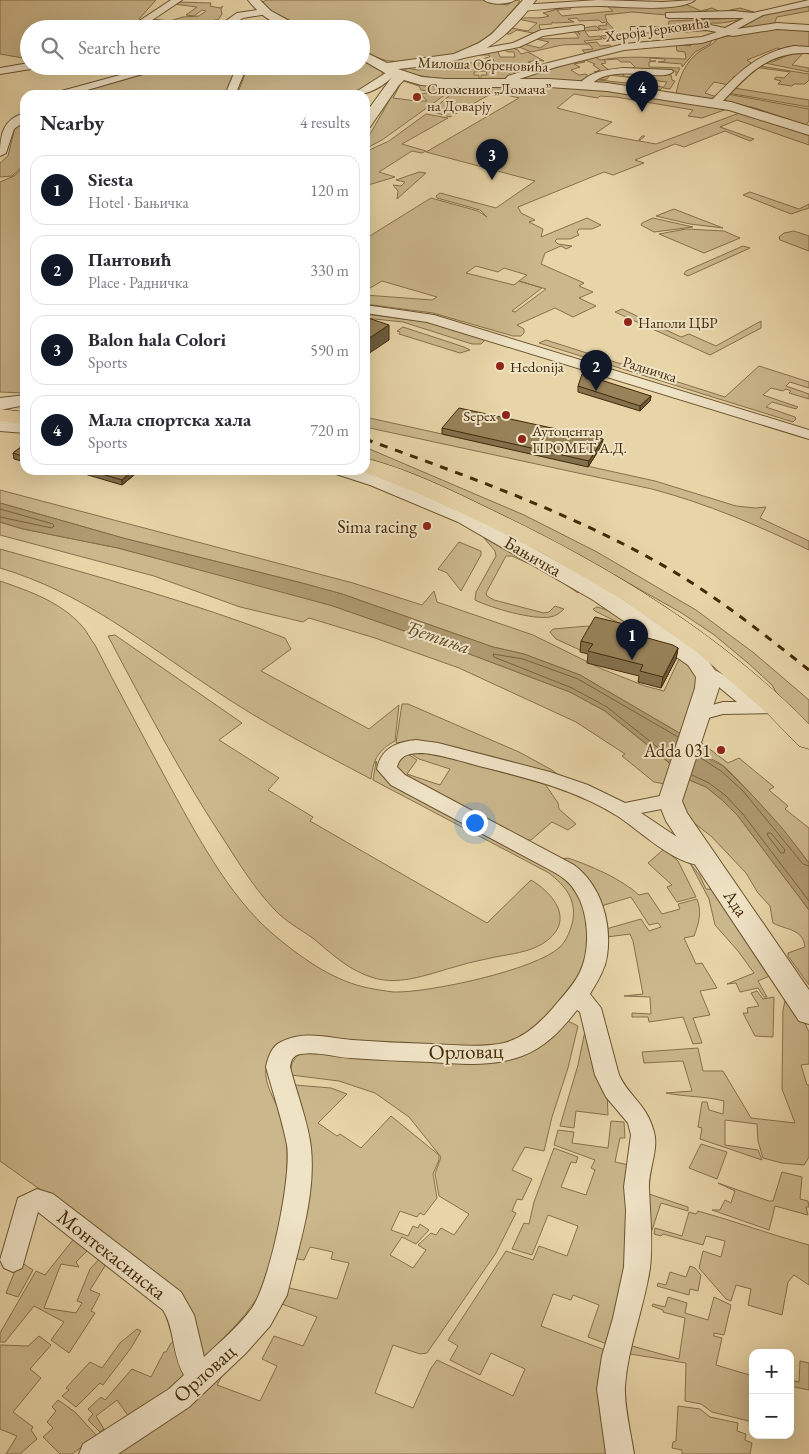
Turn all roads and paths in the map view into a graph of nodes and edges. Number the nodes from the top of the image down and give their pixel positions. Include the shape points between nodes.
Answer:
1 (177, 0) edge
2 (254, 0) edge
3 (490, 0) edge
4 (510, 0) edge
5 (631, 0) edge
6 (687, 1) edge
7 (526, 2) edge
8 (809, 3) edge
9 (264, 12) junction
10 (669, 16) dead end
11 (754, 16) junction
12 (146, 20) edge
13 (232, 20) edge
14 (270, 20) edge
15 (581, 28) dead end
16 (809, 28) edge
17 (634, 29) dead end
18 (724, 32) junction
19 (809, 50) edge
20 (458, 56) junction
21 (370, 59) edge
22 (20, 68) edge
23 (0, 71) edge
24 (392, 71) junction
25 (668, 72) dead end
26 (132, 75) edge
27 (240, 75) edge
28 (508, 82) junction
29 (584, 84) junction
30 (76, 90) edge
31 (232, 90) edge
32 (365, 90) edge
33 (715, 103) junction
34 (370, 117) edge
35 (20, 119) edge
36 (5, 128) edge
37 (809, 131) edge
38 (0, 153) edge
39 (370, 311) edge
40 (0, 425) edge
41 (20, 427) edge
42 (809, 435) edge
43 (370, 467) edge
44 (357, 475) edge
45 (706, 673) junction
46 (766, 707) junction
47 (694, 724) junction
48 (809, 740) edge
49 (671, 796) junction
50 (623, 810) junction
51 (705, 859) junction
52 (577, 996) junction
53 (809, 1013) edge
54 (13, 1260) dead end
55 (201, 1378) junction
56 (92, 1454) edge
57 (620, 1454) edge

1 - 12 street
2 - 9 street
3 - 4 street
5 - 6 street
6 - 7 street via 662,5
7 - 20 street via 496,37
8 - 11 street, Хероја Јерковића via 772,9
9 - 13 street via 240,15
9 - 14 street
10 - 11 street
11 - 18 street, Хероја Јерковића
15 - 20 street via 541,33 516,45
16 - 18 street via 777,26
17 - 18 street, Хероја Јерковића via 706,28
18 - 28 street, Хероја Јерковића via 694,42 633,45 608,50 552,65
19 - 33 street via 788,50 754,63
20 - 24 street
21 - 24 street
22 - 23 street
24 - 28 street, Милоша Обреновића via 438,82
24 - 32 street
24 - 34 street via 394,82
25 - 29 street, Милоша Обреновића via 644,69 606,73
26 - 30 street
27 - 31 street
28 - 29 street, Милоша Обреновића
29 - 33 street, Милоша Обреновића
33 - 37 street, Милоша Обреновића
35 - 36 street
36 - 38 street
39 - 42 street, Радничка via 429,318
40 - 41 street
43 - 46 main road via 457,502 614,583 705,645
44 - 45 street, Бањичка via 479,525 601,595 696,660
45 - 46 street, Бањичка
45 - 47 street via 707,688
46 - 47 street via 723,708
46 - 48 main road
47 - 49 street
49 - 50 street
49 - 51 street, Ада via 675,815
50 - 51 street, Орловац via 688,854
50 - 52 street, Орловац via 563,784 421,746 399,750 388,762 387,769 398,780 565,869 581,883 593,911 597,952 595,964
51 - 53 street, Ада
52 - 55 street, Орловац via 549,1029 520,1048 503,1052 461,1054 310,1045 294,1046 284,1051 278,1067 300,1146 300,1168 282,1270 274,1295 261,1317
52 - 57 street via 590,1008 607,1075 614,1090 631,1108 643,1135 636,1188 637,1267 615,1356 611,1389
54 - 55 street, Монтекасинска via 27,1206 37,1200 44,1202 172,1301 182,1316 192,1364
55 - 56 street, Орловац via 179,1398

